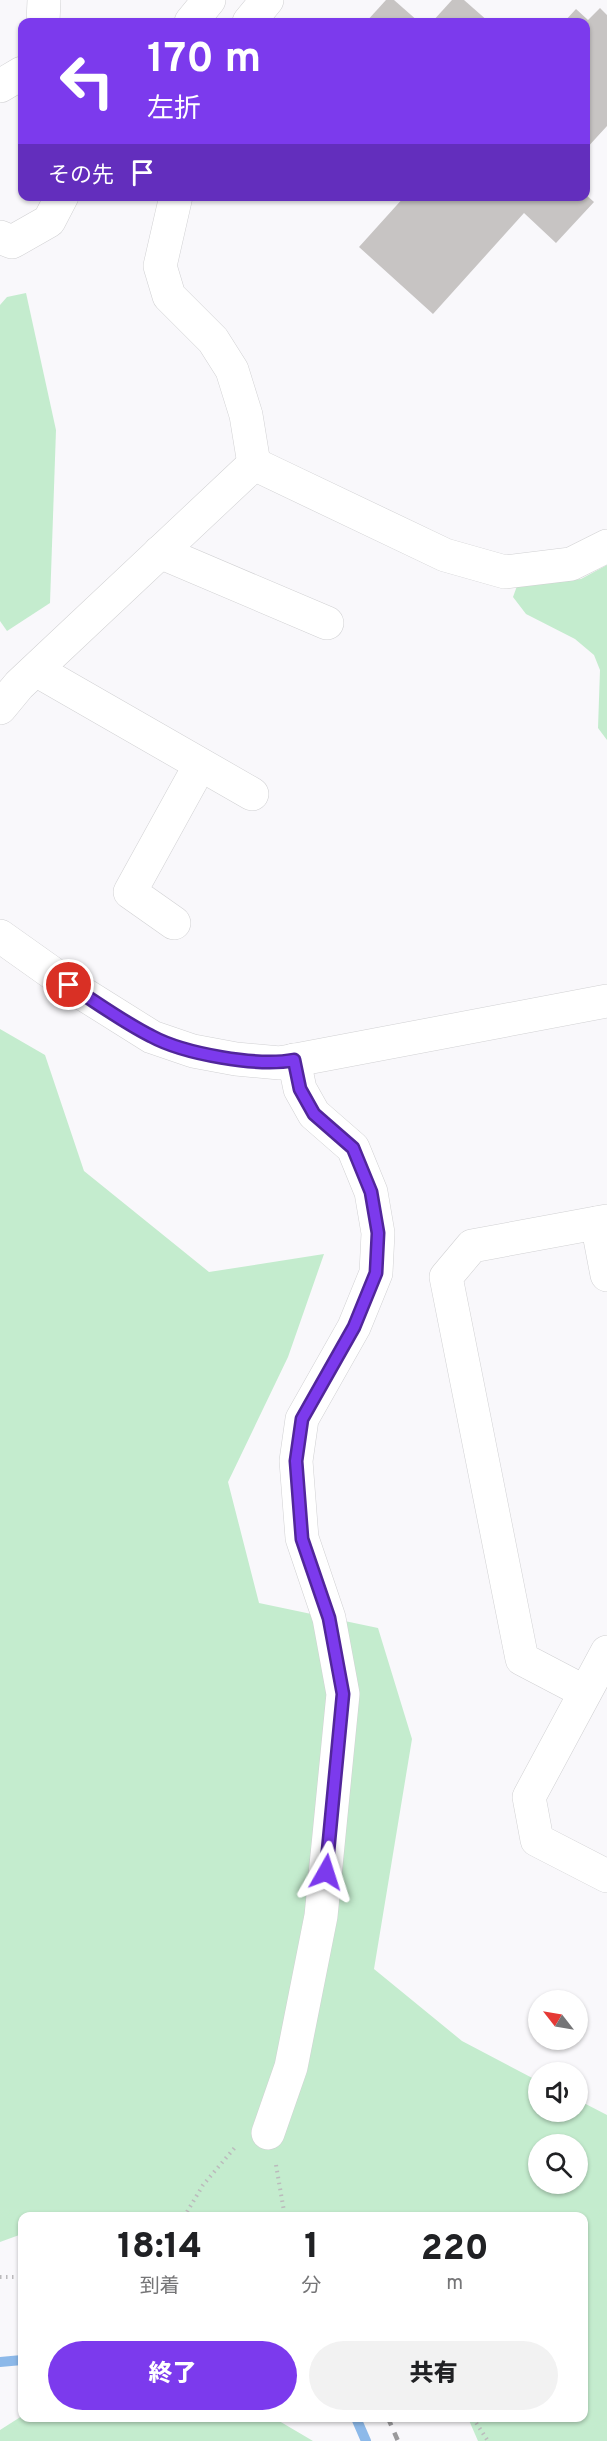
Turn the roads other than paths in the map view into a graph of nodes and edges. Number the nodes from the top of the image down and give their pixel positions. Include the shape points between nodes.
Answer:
1 (44, 0) edge
2 (209, 0) edge
3 (267, 0) edge
4 (43, 18) edge
5 (194, 18) edge
6 (252, 18) edge
7 (18, 75) edge
8 (0, 86) edge
9 (60, 201) edge
10 (175, 201) edge
11 (0, 237) edge
12 (254, 464) junction
13 (607, 546) edge
14 (160, 552) junction
15 (327, 623) dead end
16 (36, 670) junction
17 (0, 708) edge
18 (200, 765) junction
19 (252, 794) dead end
20 (174, 923) dead end
21 (0, 936) edge
22 (607, 1001) edge
23 (294, 1060) junction
24 (602, 1222) edge
25 (607, 1275) edge
26 (607, 1652) edge
27 (585, 1692) junction
28 (607, 1876) edge
29 (268, 2133) road end

1 - 4 street
2 - 5 street
3 - 6 street
7 - 8 street
9 - 11 street via 50,221 12,242
10 - 12 street via 160,266 169,296 213,340 232,370 246,415
12 - 13 street via 445,555 505,572 572,564
12 - 14 street
14 - 15 street
14 - 16 street
16 - 17 street
16 - 18 street
18 - 19 street
18 - 20 street via 130,892
21 - 23 street via 152,1037 193,1051 236,1059 280,1063
22 - 23 street
23 - 29 street via 300,1089 314,1114 353,1148 371,1192 378,1233 376,1273 354,1327 302,1419 296,1461 302,1539 329,1618 343,1694 321,1916 291,2067
24 - 25 street
24 - 27 street via 472,1246 446,1277 522,1659
26 - 27 street
27 - 28 street via 529,1797 537,1840

